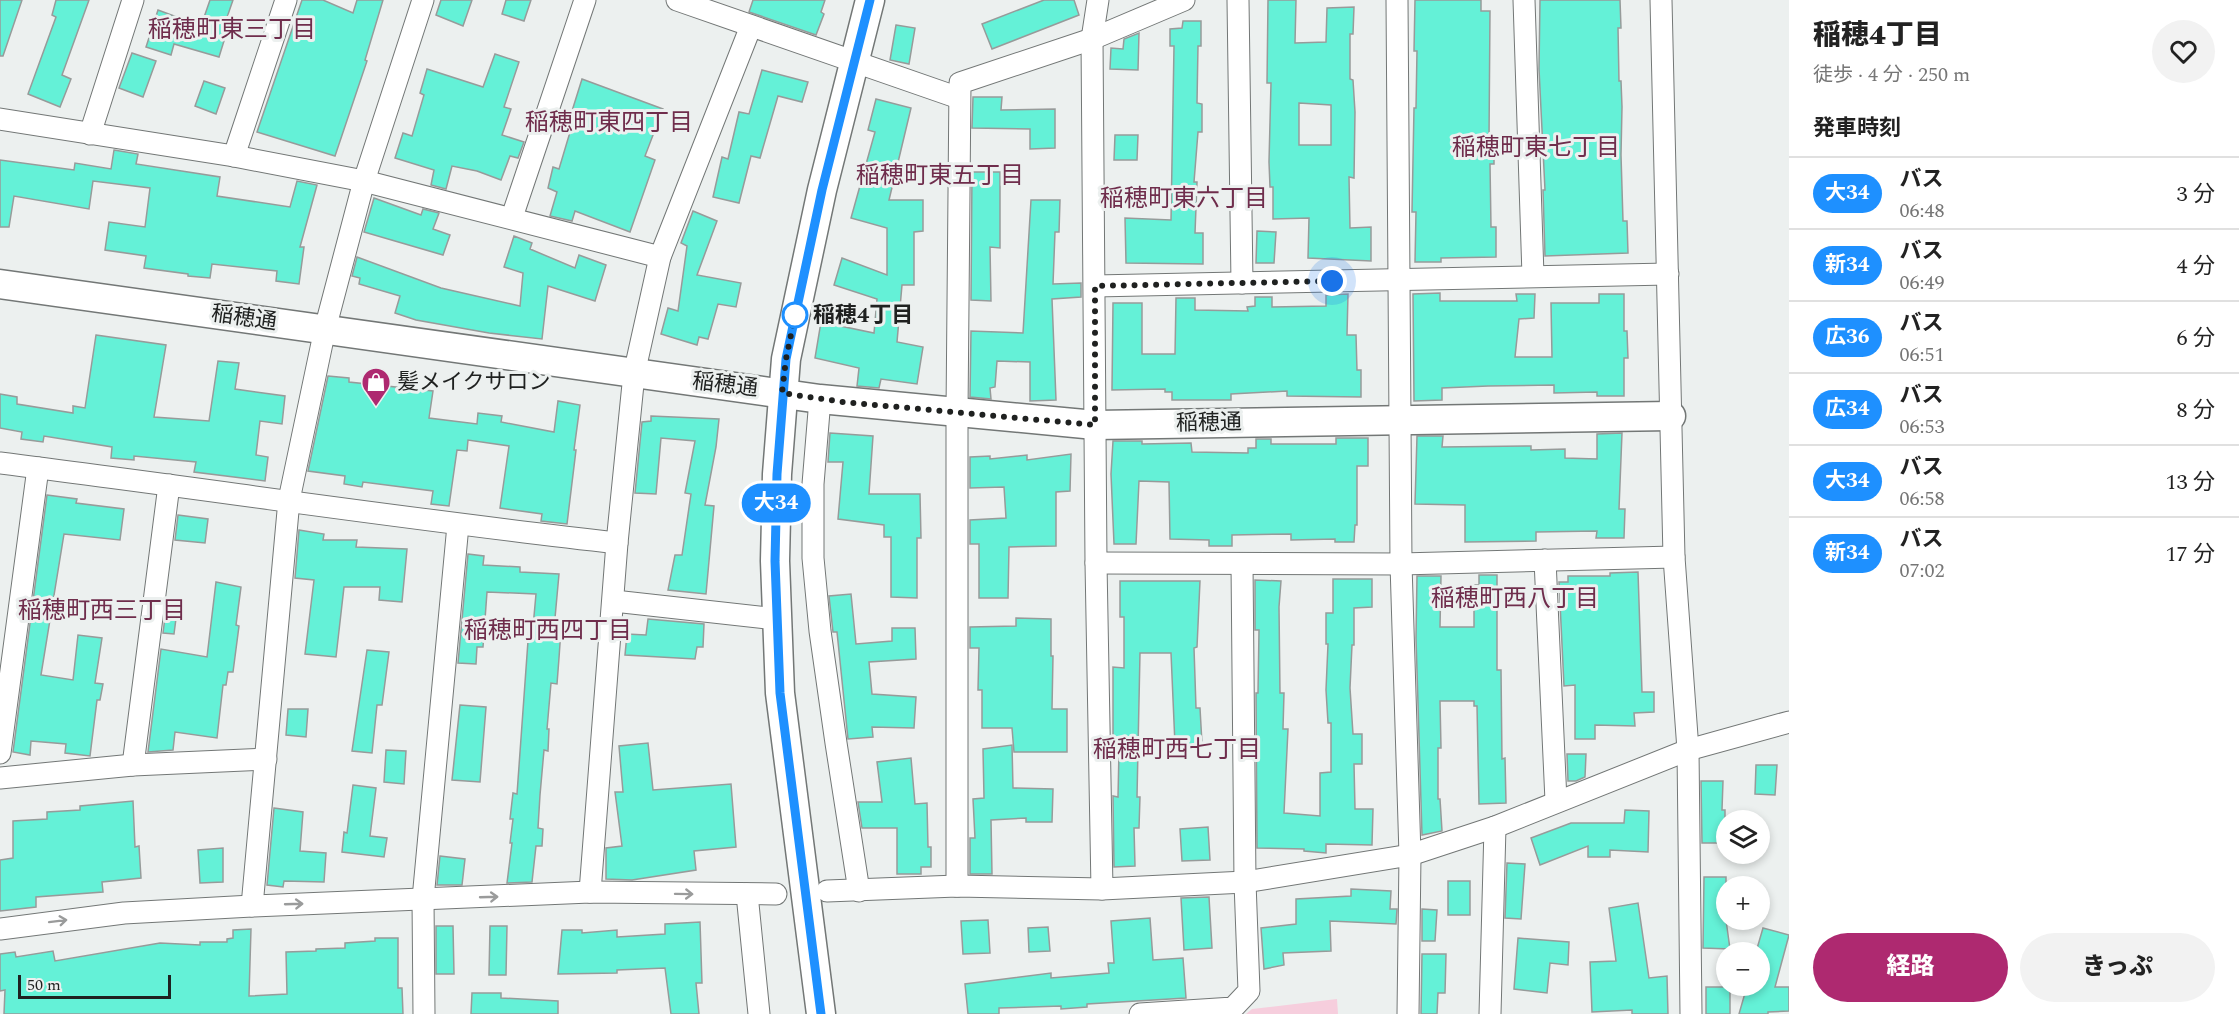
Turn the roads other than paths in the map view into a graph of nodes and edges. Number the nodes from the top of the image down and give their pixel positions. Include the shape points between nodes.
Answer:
1 (133, 0) edge
2 (286, 0) edge
3 (423, 0) edge
4 (585, 0) edge
5 (677, 0) edge
6 (870, 0) edge
7 (1098, 0) edge
8 (1184, 0) edge
9 (1238, 0) edge
10 (1398, 0) edge
11 (1524, 0) edge
12 (1661, 0) edge
13 (751, 26) junction
14 (1092, 39) junction
15 (854, 62) junction
16 (959, 98) junction
17 (0, 119) edge
18 (90, 134) junction
19 (234, 156) junction
20 (364, 181) junction
21 (512, 217) junction
22 (660, 257) junction
23 (1668, 274) junction
24 (1533, 276) junction
25 (1400, 280) junction
26 (1242, 283) junction
27 (0, 284) edge
28 (1095, 286) junction
29 (325, 329) junction
30 (634, 374) junction
31 (782, 393) junction
32 (820, 399) junction
33 (957, 413) junction
34 (1671, 416) junction
35 (1400, 421) junction
36 (1095, 425) junction
37 (0, 463) edge
38 (38, 468) junction
39 (169, 485) junction
40 (289, 500) junction
41 (458, 525) junction
42 (617, 543) junction
43 (1674, 557) junction
44 (1545, 560) junction
45 (1096, 563) junction
46 (1242, 564) junction
47 (1401, 564) junction
48 (614, 601) junction
49 (776, 619) junction
50 (1789, 722) edge
51 (1688, 750) junction
52 (0, 753) edge
53 (266, 759) junction
54 (133, 765) junction
55 (0, 778) edge
56 (1557, 801) junction
57 (1495, 827) junction
58 (1410, 855) junction
59 (1245, 882) junction
60 (957, 886) junction
61 (1102, 889) junction
62 (827, 891) dead end
63 (859, 891) junction
64 (590, 892) junction
65 (747, 894) junction
66 (776, 894) dead end
67 (423, 899) junction
68 (252, 906) junction
69 (0, 929) edge
70 (424, 1014) edge
71 (759, 1014) edge
72 (821, 1014) edge
73 (1140, 1014) edge
74 (1408, 1014) edge
75 (1490, 1014) edge
76 (1691, 1014) edge

1 - 18 street
2 - 19 street
3 - 20 street
4 - 21 street
5 - 13 street
6 - 15 street
7 - 14 street
8 - 14 street
9 - 26 street
10 - 25 street
11 - 24 street
12 - 23 street
13 - 15 street
13 - 22 street
14 - 16 street via 960,83
14 - 28 street
15 - 16 street
15 - 31 street via 822,190
16 - 33 street
17 - 18 street
18 - 19 street
19 - 20 street
20 - 21 street
20 - 29 street
21 - 22 street
22 - 30 street
23 - 24 street
23 - 34 street
24 - 25 street
25 - 26 street
25 - 35 street
26 - 28 street
27 - 29 street, 稲穂通
28 - 36 street
29 - 30 street, 稲穂通
29 - 40 street
30 - 31 street, 稲穂通
30 - 42 street
31 - 32 street, 稲穂通
31 - 49 street
32 - 33 street, 稲穂通
32 - 63 street via 813,484 813,558 834,732
33 - 36 street, 稲穂通
33 - 60 street
34 - 35 street, 稲穂通
34 - 43 street
35 - 36 street, 稲穂通
35 - 47 street
36 - 45 street
37 - 38 street
38 - 39 street
38 - 52 street
39 - 40 street
39 - 54 street
40 - 41 street
40 - 53 street
41 - 42 street
41 - 67 street
42 - 48 street
43 - 44 street
43 - 51 street
44 - 47 street
44 - 56 street
45 - 46 street
45 - 61 street
46 - 47 street
46 - 59 street
47 - 58 street
48 - 49 street
48 - 64 street
49 - 72 street via 780,693
50 - 51 street
51 - 56 street
51 - 76 street
53 - 54 street
53 - 68 street
54 - 55 street
56 - 57 street
57 - 58 street
57 - 75 street
58 - 59 street
58 - 74 street
59 - 61 street
59 - 73 street via 1249,991 1233,1008
60 - 61 street
60 - 63 street
62 - 63 street
64 -> 65 street
67 -> 64 street
65 - 66 street
65 - 71 street
68 -> 67 street
67 - 70 street
69 -> 68 street via 124,913

